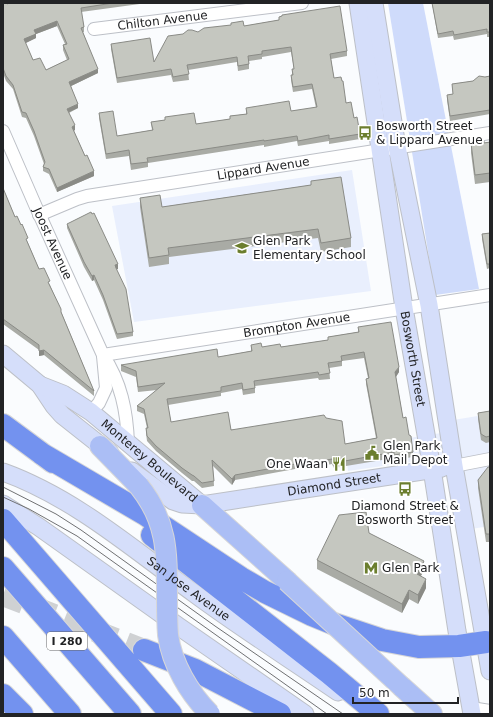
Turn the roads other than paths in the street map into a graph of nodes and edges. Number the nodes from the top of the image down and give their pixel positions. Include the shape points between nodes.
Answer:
1 (302, 3) edge
2 (358, 3) edge
3 (374, 3) edge
4 (94, 29) dead end
5 (3, 131) edge
6 (490, 133) edge
7 (398, 147) junction
8 (380, 150) junction
9 (39, 215) junction
10 (490, 295) edge
11 (429, 305) junction
12 (404, 308) junction
13 (3, 354) edge
14 (103, 355) junction
15 (40, 385) junction
16 (91, 412) junction
17 (3, 425) edge
18 (128, 444) junction
19 (100, 446) junction
20 (42, 454) junction
21 (490, 459) edge
22 (454, 466) junction
23 (432, 469) junction
24 (3, 472) edge
25 (3, 504) edge
26 (202, 505) junction
27 (3, 520) edge
28 (3, 568) edge
29 (3, 637) edge
30 (486, 642) junction
31 (459, 646) junction
32 (144, 650) tunnel mouth
33 (490, 671) edge
34 (3, 695) edge
35 (472, 711) edge
36 (490, 711) edge
37 (22, 714) edge
38 (70, 714) edge
39 (130, 714) edge
40 (171, 714) edge
41 (210, 714) edge
42 (280, 714) edge
43 (306, 714) edge
44 (369, 714) edge
45 (378, 714) edge
46 (432, 714) edge

1 - 4 street, Chilton Avenue
2 - 8 main road, Bosworth Street
3 - 7 main road, Bosworth Street
5 - 9 street, Joost Avenue
6 - 7 street, Lippard Avenue
7 - 8 street, Lippard Avenue
7 - 11 main road, Bosworth Street
8 - 9 street, Lippard Avenue via 88,196
8 - 12 main road, Bosworth Street
9 - 14 street, Joost Avenue
10 - 11 street, Brompton Avenue
11 - 12 street, Brompton Avenue
11 - 22 main road, Bosworth Street
12 - 14 street, Brompton Avenue
12 - 23 main road, Bosworth Street
13 - 15 main road, Monterey Boulevard
14 - 16 street, Joost Avenue via 106,388 99,403
14 - 18 street, Joost Avenue via 122,394
15 - 16 main road, Monterey Boulevard via 63,394
15 - 19 main road, Monterey Boulevard via 62,415
16 - 18 main road, Monterey Boulevard
17 - 20 highway
18 - 26 main road, Monterey Boulevard
19 - 26 main road, Monterey Boulevard via 173,501
19 - 41 main road, bridge via 139,486 155,510 164,538 168,635 173,654 187,684
20 - 31 highway via 140,511 241,578 312,615 400,644 430,648
20 - 45 highway via 156,538
21 - 22 street, Diamond Street
22 - 23 main road, Diamond Street
22 - 30 main road, Bosworth Street
23 - 26 main road, Diamond Street
23 - 31 main road, Bosworth Street
24 - 44 main road, San Jose Avenue via 40,488 85,514 195,594
25 - 43 main road
26 - 46 main road, bridge
27 - 40 highway
28 - 39 highway, I 280
29 - 38 highway
30 - 31 highway
30 - 33 main road, Bosworth Street
31 - 35 main road, Bosworth Street
32 - 42 highway via 195,670
34 - 37 highway
35 - 36 street

